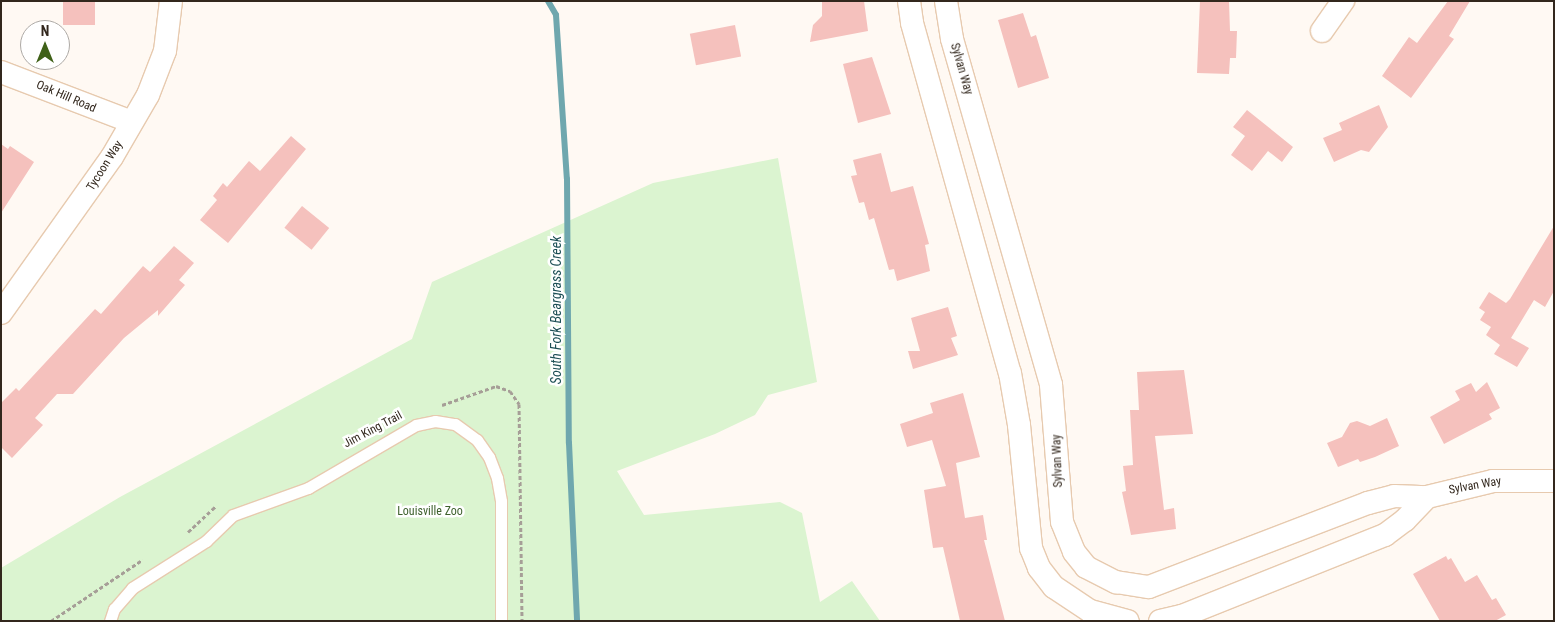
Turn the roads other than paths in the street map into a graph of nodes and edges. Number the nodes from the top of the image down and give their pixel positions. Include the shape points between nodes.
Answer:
1 (171, 1) edge
2 (910, 1) edge
3 (946, 1) edge
4 (1343, 1) edge
5 (1322, 31) dead end
6 (1, 72) edge
7 (132, 122) junction
8 (1, 313) edge
9 (1554, 481) edge
10 (1059, 491) junction
11 (1024, 494) junction
12 (1427, 497) junction
13 (110, 621) edge
14 (501, 621) edge
15 (1128, 621) edge
16 (1160, 621) edge

1 - 7 street, Tycoon Way via 165,51 148,94
2 - 11 street via 912,23 1010,373 1019,426
3 - 10 street, Sylvan Way via 952,39 1052,385
4 - 5 street
6 - 7 street, Oak Hill Road
7 - 8 street, Tycoon Way via 56,240
9 - 12 street, Sylvan Way via 1493,481
10 - 11 street
10 - 12 street, Sylvan Way via 1062,522 1074,552 1086,566 1116,582 1148,587 1368,503 1394,496
11 - 15 street via 1031,548 1039,568 1054,587 1090,611
12 - 16 street via 1406,520 1385,535 1182,616
13 - 14 lane via 114,609 132,588 206,541 233,515 308,488 416,425 435,421 455,424 477,440 497,478 501,501

